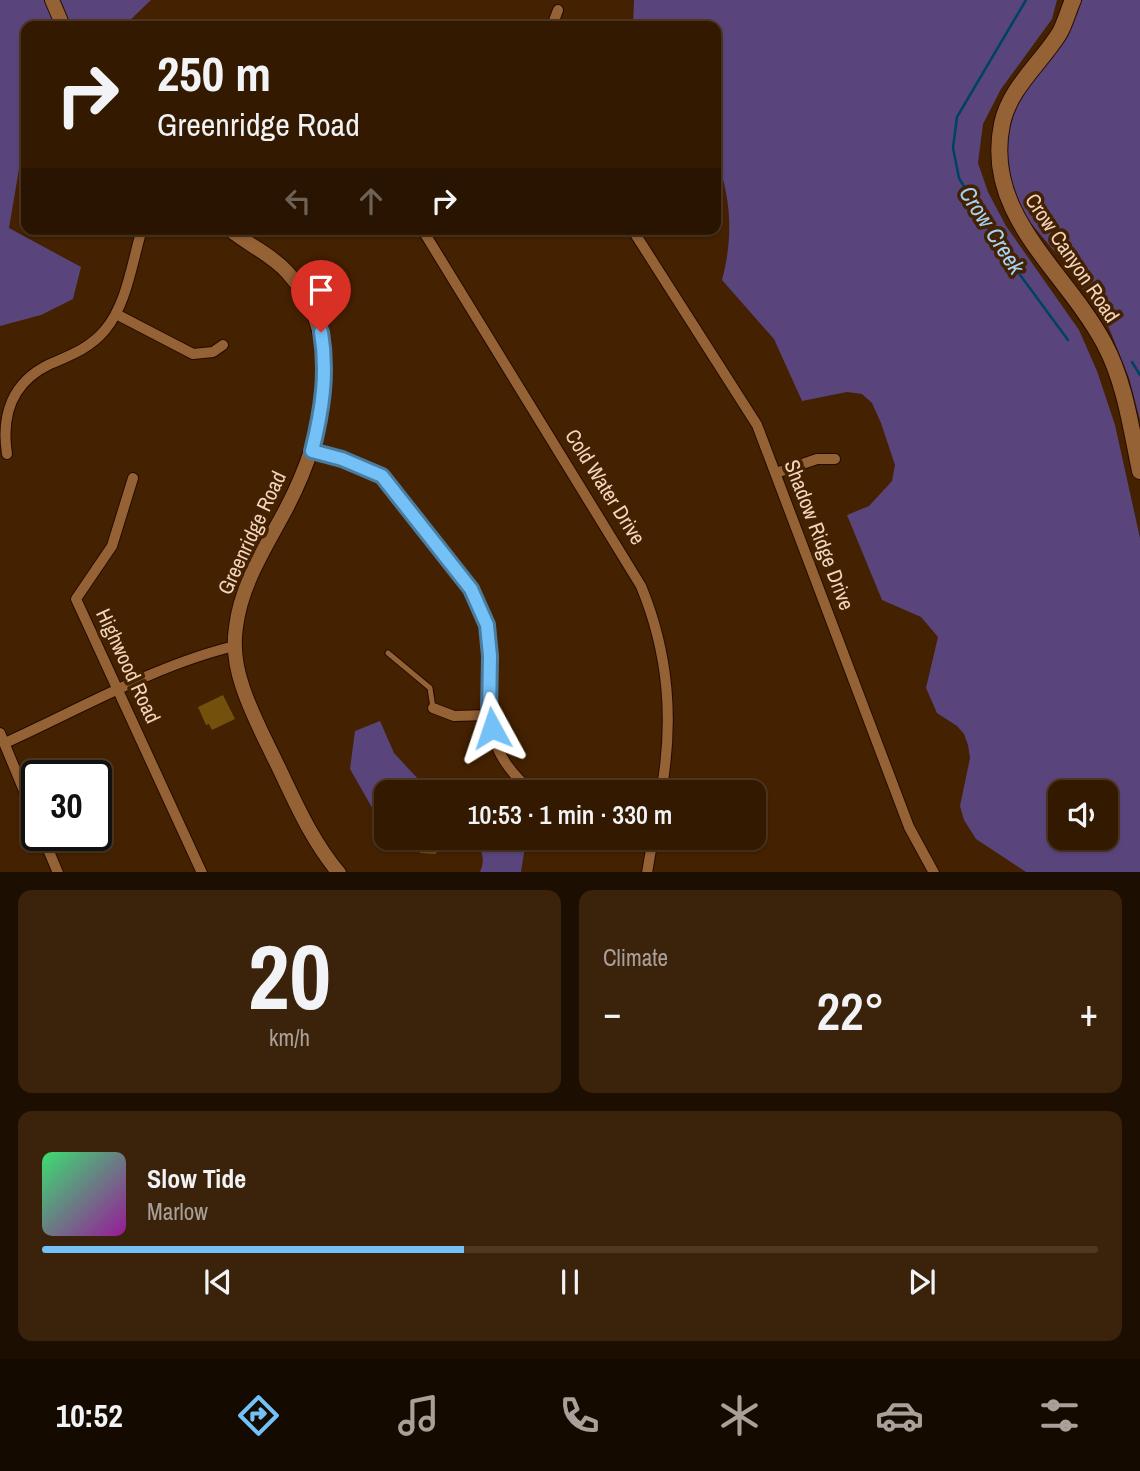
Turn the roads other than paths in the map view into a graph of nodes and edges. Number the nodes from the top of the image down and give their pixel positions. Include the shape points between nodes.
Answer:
1 (52, 0) edge
2 (1073, 0) edge
3 (558, 10) dead end
4 (61, 21) edge
5 (554, 21) edge
6 (140, 235) edge
7 (239, 235) edge
8 (426, 235) edge
9 (636, 235) edge
10 (116, 314) junction
11 (223, 345) dead end
12 (312, 451) junction
13 (7, 454) dead end
14 (835, 459) dead end
15 (1140, 471) edge
16 (776, 473) junction
17 (132, 478) dead end
18 (235, 646) junction
19 (388, 653) dead end
20 (118, 691) junction
21 (433, 709) joint
22 (489, 715) junction
23 (2, 738) edge
24 (519, 780) edge
25 (663, 780) edge
26 (21, 784) edge
27 (651, 850) edge
28 (49, 851) edge
29 (58, 872) edge
30 (202, 872) edge
31 (338, 872) edge
32 (647, 872) edge
33 (933, 872) edge

1 - 4 street
2 - 15 main road, Crow Canyon Road via 1060,32 1013,95 1002,121 1000,178 1026,233 1104,343 1123,394
3 - 5 street
6 - 10 street
7 - 12 street, Greenridge Road via 288,273 321,332 325,356 322,407
8 - 25 street, Cold Water Drive via 641,586 660,639 669,699
9 - 16 street, Shadow Ridge Drive via 747,406
10 - 11 street via 193,354 213,352
10 - 13 street via 95,341 38,371 17,392 4,432
12 - 18 street, Greenridge Road via 244,593
12 - 22 street via 382,476 471,589 489,641
14 - 16 street via 817,459
16 - 33 street, Shadow Ridge Drive via 909,827
17 - 20 street, Highwood Road via 112,546 76,599
18 - 20 street via 206,653
18 - 31 street, Greenridge Road via 242,687 266,741 310,833
19 - 21 lane via 430,688
20 - 23 street
20 - 30 street, Highwood Road
21 - 22 street via 454,716
22 - 24 street via 496,744
23 - 26 street
27 - 32 street
28 - 29 street

